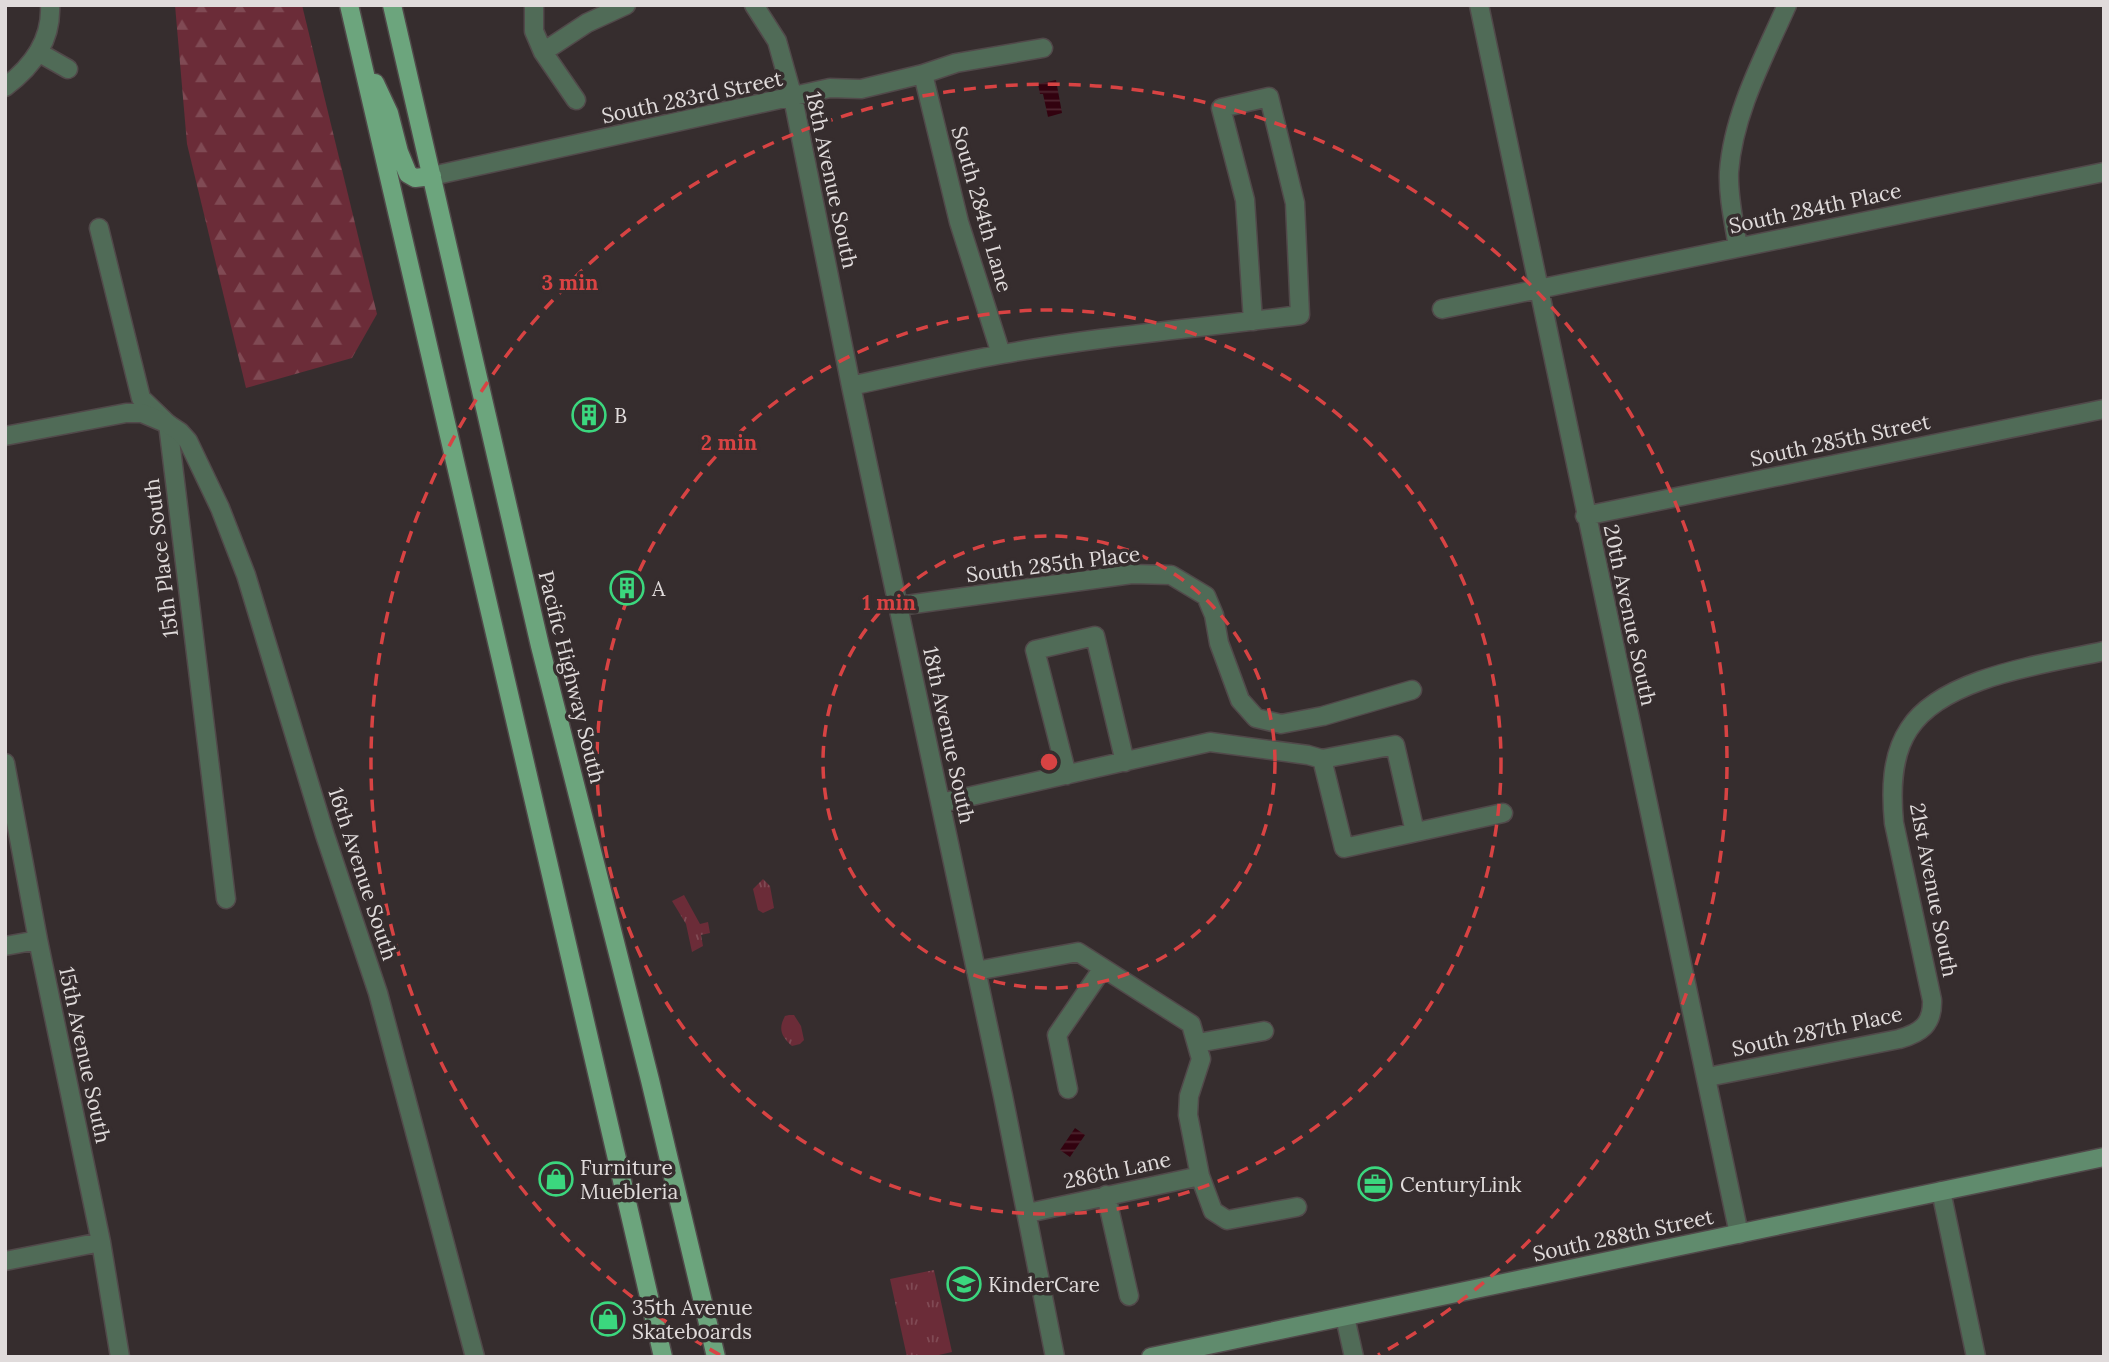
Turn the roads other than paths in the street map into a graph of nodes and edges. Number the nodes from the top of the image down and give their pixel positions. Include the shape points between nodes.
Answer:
1 (50, 5) edge
2 (349, 5) edge
3 (392, 5) edge
4 (534, 5) edge
5 (626, 5) edge
6 (754, 5) edge
7 (1479, 5) edge
8 (1787, 5) edge
9 (358, 44) junction
10 (1043, 48) dead end
11 (38, 52) junction
12 (543, 52) junction
13 (68, 69) dead end
14 (923, 74) junction
15 (5, 87) edge
16 (793, 98) junction
17 (576, 100) dead end
18 (2104, 172) edge
19 (432, 176) junction
20 (99, 228) dead end
21 (1738, 247) junction
22 (1536, 290) junction
23 (1442, 309) dead end
24 (1253, 321) junction
25 (1001, 354) junction
26 (850, 386) junction
27 (2104, 409) edge
28 (168, 424) junction
29 (5, 436) edge
30 (1585, 516) junction
31 (899, 606) junction
32 (2104, 651) edge
33 (1412, 690) dead end
34 (1322, 759) junction
35 (1125, 762) junction
36 (5, 763) edge
37 (1067, 775) junction
38 (941, 803) junction
39 (1503, 813) dead end
40 (1415, 832) junction
41 (226, 899) dead end
42 (38, 940) junction
43 (5, 946) edge
44 (1103, 968) junction
45 (976, 971) junction
46 (1931, 1019) joint
47 (1264, 1031) dead end
48 (1198, 1043) junction
49 (1708, 1077) junction
50 (1068, 1089) dead end
51 (2104, 1157) edge
52 (1200, 1176) junction
53 (1941, 1191) junction
54 (1106, 1195) junction
55 (1297, 1207) dead end
56 (1028, 1213) junction
57 (1740, 1234) junction
58 (101, 1242) junction
59 (5, 1261) edge
60 (1129, 1296) dead end
61 (1345, 1317) junction
62 (120, 1357) edge
63 (475, 1357) edge
64 (663, 1357) edge
65 (716, 1357) edge
66 (1055, 1357) edge
67 (1152, 1357) edge
68 (1354, 1357) edge
69 (1976, 1357) edge

1 - 11 street via 48,31
2 - 9 main road
3 - 19 main road, Pacific Highway South
4 - 12 street via 534,32
5 - 12 street via 587,23
6 - 16 street, 18th Avenue South via 776,41
7 - 22 street, 20th Avenue South
8 - 21 street via 1733,144 1729,190
9 - 19 main road via 389,113 408,174
9 - 64 main road
10 - 14 street, South 283rd Street via 956,63
11 - 13 street
11 - 15 street
12 - 17 street
14 - 16 street, South 283rd Street
14 - 25 street, South 284th Lane via 959,222
16 - 19 street, South 283rd Street
16 - 26 street, 18th Avenue South
18 - 21 street, South 284th Place
19 - 65 main road, Pacific Highway South via 540,646
20 - 28 street via 141,398
21 - 22 street, South 284th Place
22 - 23 street, South 284th Place
22 - 30 street, 20th Avenue South
24 - 24 street via 1300,315 1295,203 1269,97 1221,108 1245,200
24 - 25 street
25 - 26 street
26 - 31 street, 18th Avenue South
27 - 30 street, South 285th Street
28 - 29 street via 142,413 127,413
28 - 41 street, 15th Place South
28 - 63 street, 16th Avenue South via 194,450 246,575 378,993
30 - 49 street, 20th Avenue South
31 - 33 street, South 285th Place via 1132,574 1171,575 1206,596 1240,700 1256,718 1281,724
31 - 38 street, 18th Avenue South
32 - 46 street, 21st Avenue South via 1975,684 1932,705 1909,729 1897,759 1892,804 1932,1000
34 - 35 street via 1210,742
34 - 40 street via 1395,745
34 - 40 street via 1344,848
35 - 37 street
35 - 37 street via 1095,636 1035,650
36 - 42 street, 15th Avenue South
37 - 38 street
38 - 45 street, 18th Avenue South
39 - 40 street
42 - 43 street
42 - 58 street, 15th Avenue South
44 - 45 street via 1078,951
44 - 48 street via 1191,1024
44 - 50 street via 1057,1035
45 - 56 street, 18th Avenue South
46 - 49 street, South 287th Place via 1920,1032 1899,1039
47 - 48 street
48 - 52 street, 286th Lane via 1201,1059 1188,1115
49 - 57 street, 20th Avenue South
51 - 53 main road, South 288th Street
52 - 54 street, 286th Lane
52 - 55 street via 1213,1211 1227,1220
53 - 57 main road, South 288th Street
53 - 69 street
54 - 56 street, 286th Lane
54 - 60 street
56 - 66 street, 18th Avenue South
57 - 61 main road, South 288th Street
58 - 59 street
58 - 62 street, 15th Avenue South
61 - 67 main road, South 288th Street
61 - 68 street

